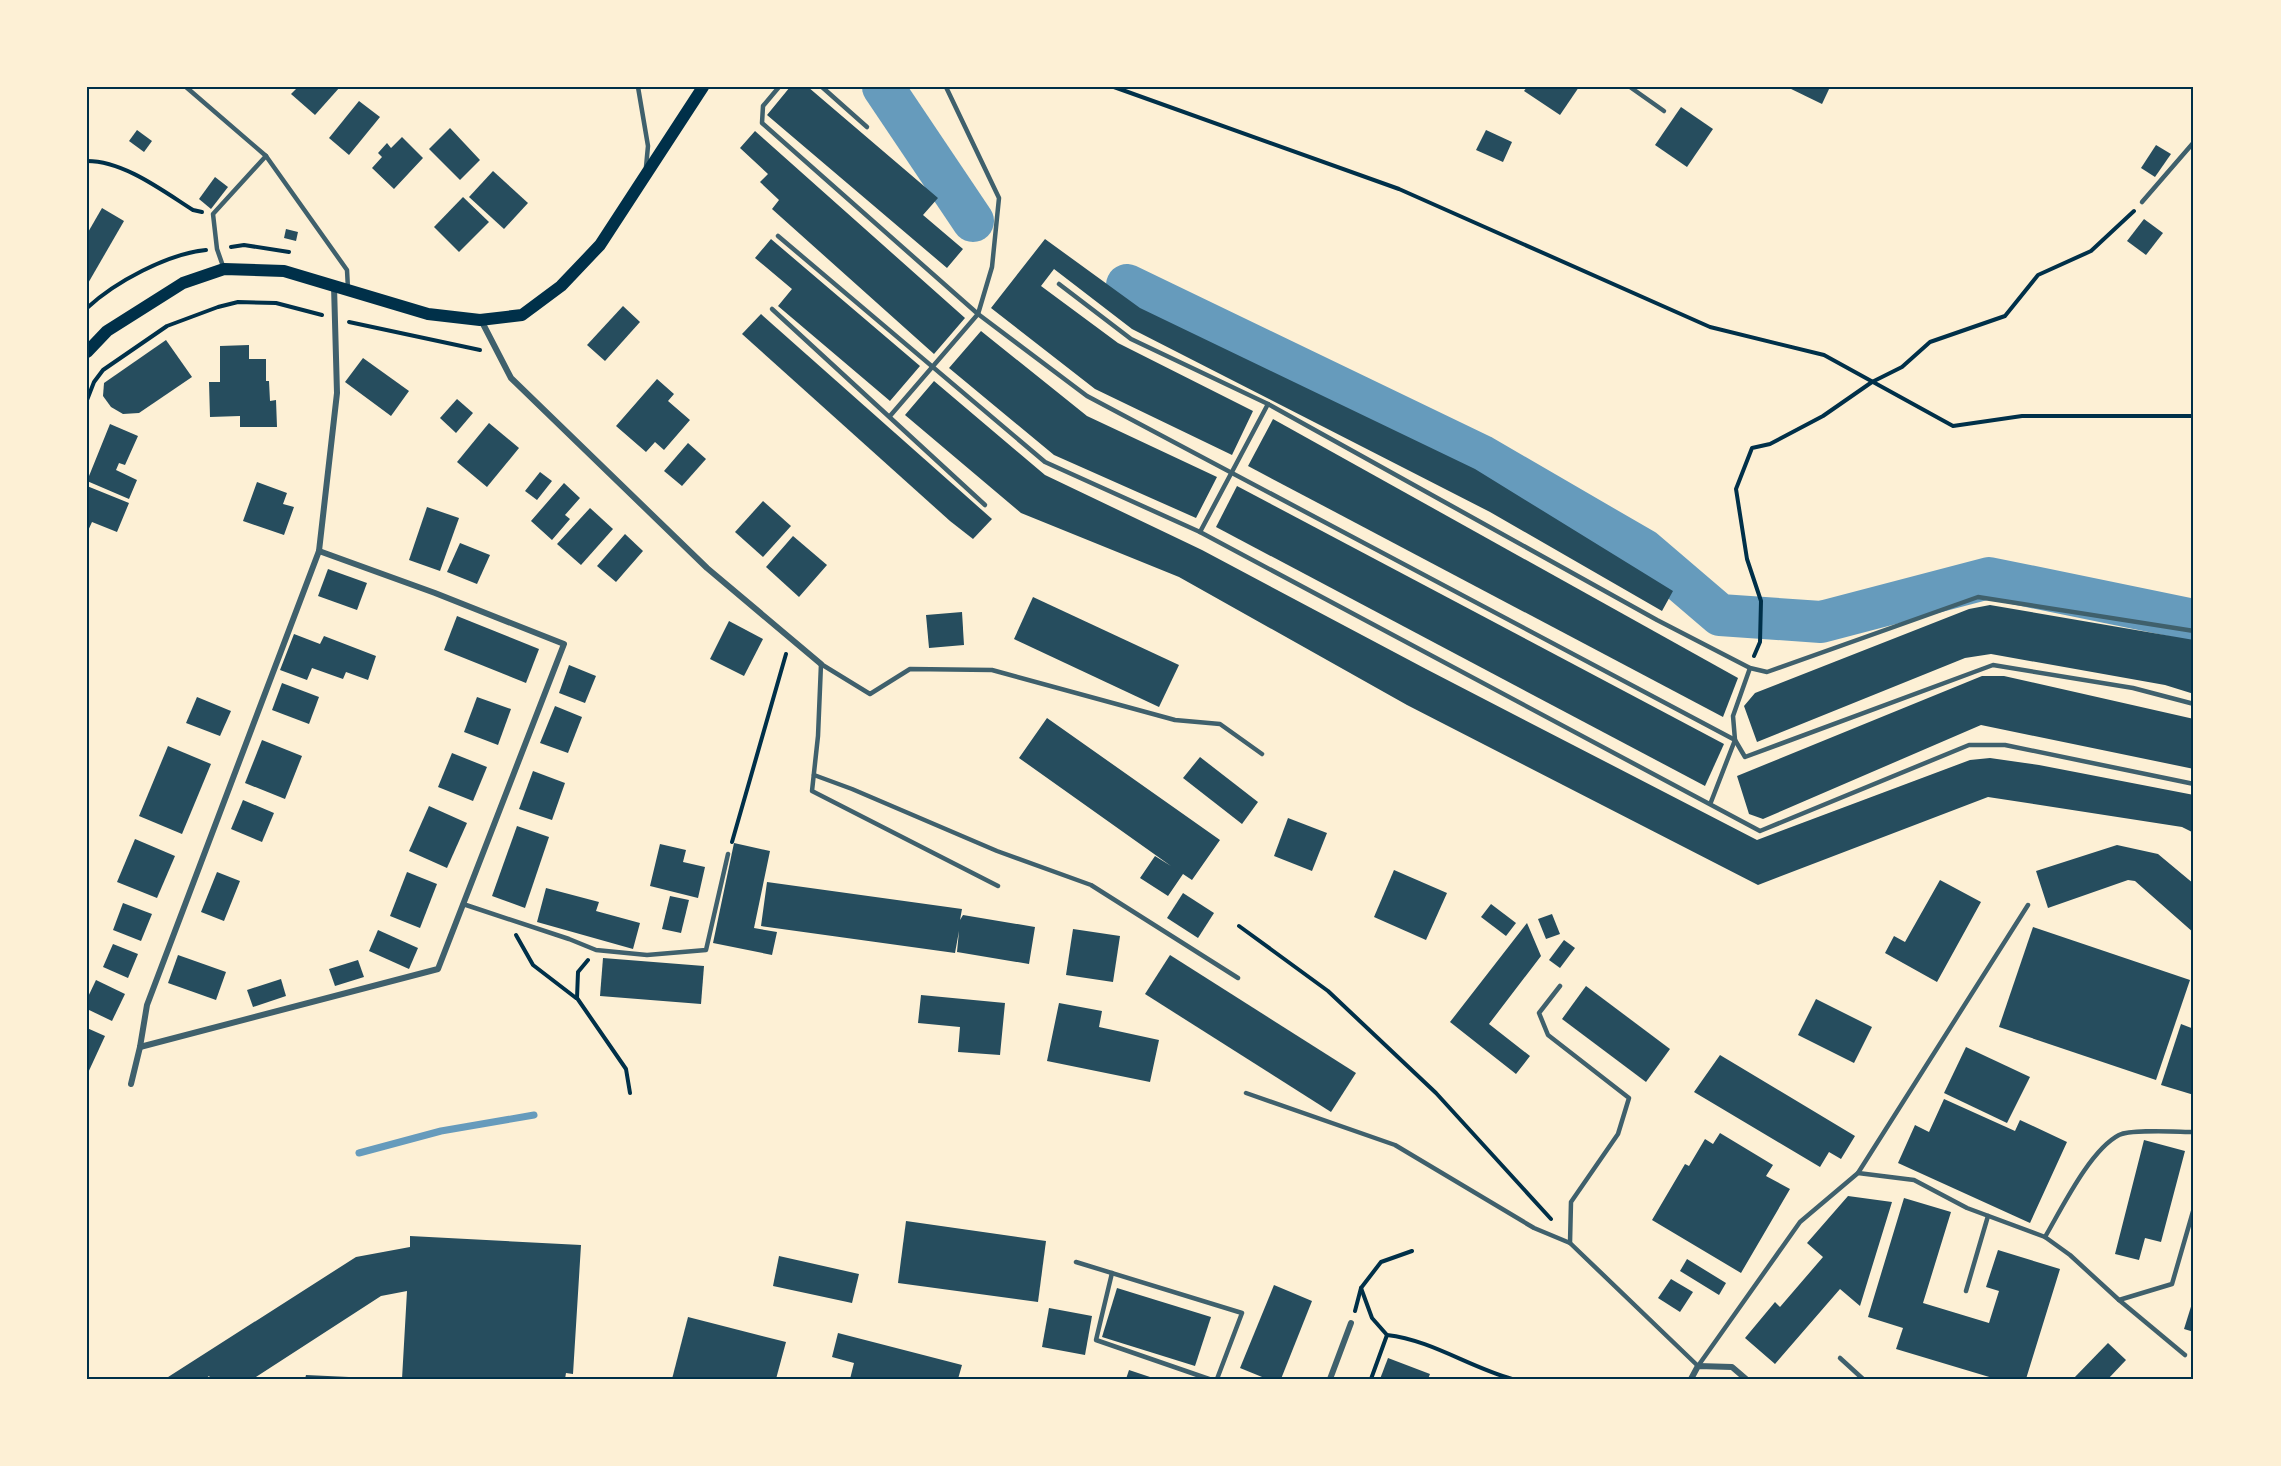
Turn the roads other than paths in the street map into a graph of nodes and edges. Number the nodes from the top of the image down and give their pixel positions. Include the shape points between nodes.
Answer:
1 (186, 87) edge
2 (638, 87) edge
3 (703, 87) edge
4 (779, 87) edge
5 (822, 87) edge
6 (946, 87) edge
7 (1630, 87) edge
8 (1664, 111) dead end
9 (867, 127) dead end
10 (2194, 142) edge
11 (266, 156) junction
12 (645, 178) junction
13 (2142, 202) road end
14 (778, 236) dead end
15 (224, 269) junction
16 (1059, 284) dead end
17 (334, 285) junction
18 (348, 291) junction
19 (772, 309) dead end
20 (978, 314) junction
21 (480, 320) junction
22 (87, 352) edge
23 (934, 367) junction
24 (1268, 404) junction
25 (890, 416) junction
26 (1232, 472) junction
27 (985, 505) dead end
28 (1200, 532) junction
29 (320, 551) junction
30 (2194, 631) edge
31 (821, 664) junction
32 (1750, 668) junction
33 (2194, 704) edge
34 (1735, 740) junction
35 (1262, 753) dead end
36 (814, 775) junction
37 (2194, 784) edge
38 (1711, 802) junction
39 (728, 854) road end
40 (998, 886) dead end
41 (463, 904) junction
42 (2028, 905) dead end
43 (1238, 978) dead end
44 (1560, 986) dead end
45 (140, 1047) junction
46 (131, 1084) dead end
47 (1246, 1093) dead end
48 (2194, 1132) edge
49 (1858, 1173) junction
50 (2194, 1208) edge
51 (1988, 1216) junction
52 (2045, 1237) junction
53 (1570, 1243) junction
54 (1076, 1262) dead end
55 (1112, 1273) junction
56 (1966, 1291) dead end
57 (2119, 1300) junction
58 (1351, 1323) road end
59 (2185, 1355) dead end
60 (1839, 1358) dead end
61 (1698, 1366) junction
62 (1209, 1379) edge
63 (1217, 1379) edge
64 (1330, 1379) edge
65 (1691, 1379) edge
66 (1746, 1379) edge
67 (1863, 1379) edge

1 - 11 lane
2 - 12 lane via 648,146
3 - 12 main road
4 - 20 lane via 763,106 762,123
5 - 9 lane
6 - 20 lane via 999,198 992,267
7 - 8 lane
10 - 13 lane
11 - 15 lane via 213,214
11 - 18 lane via 347,270
12 - 21 main road via 600,245 561,286 522,315
14 - 23 lane
15 - 17 main road via 284,271
15 - 22 main road via 183,284 108,331
16 - 24 lane via 1131,339
17 - 18 main road
17 - 29 street via 337,393
18 - 21 main road via 428,314
19 - 25 lane
20 - 23 lane
20 - 26 lane via 1087,396
21 - 31 street via 511,378 698,560
23 - 25 lane
23 - 28 lane via 1045,462
24 - 26 lane
24 - 32 lane
25 - 27 lane
26 - 28 lane
26 - 34 lane
28 - 38 lane
29 - 41 street via 564,644
29 - 45 street via 147,1005
30 - 32 lane via 1978,597 1767,672
31 - 35 lane via 870,694 910,669 992,670 1175,720 1220,724
31 - 36 lane
32 - 34 lane via 1733,716
33 - 34 lane via 2133,687 1993,665 1745,757
34 - 38 lane
36 - 40 lane via 812,791
36 - 43 lane via 997,851 1091,885
37 - 38 lane via 2006,745 1969,745 1760,831
39 - 41 lane via 706,950 647,955 597,950
41 - 45 street via 438,969
42 - 49 lane
44 - 53 lane via 1539,1013 1548,1035 1629,1098 1618,1134 1571,1202
45 - 46 street
47 - 53 lane via 1395,1145 1534,1228
48 - 52 lane via 2120,1135 2091,1160
49 - 51 lane via 1914,1180
49 - 61 lane via 1800,1222
50 - 57 lane via 2172,1284
51 - 52 lane
51 - 56 lane
52 - 57 lane
53 - 61 lane
54 - 55 lane
55 - 62 lane via 1096,1340
55 - 63 lane via 1242,1313
57 - 59 lane
58 - 64 street
60 - 67 lane
61 - 65 street
61 - 66 street via 1732,1367

